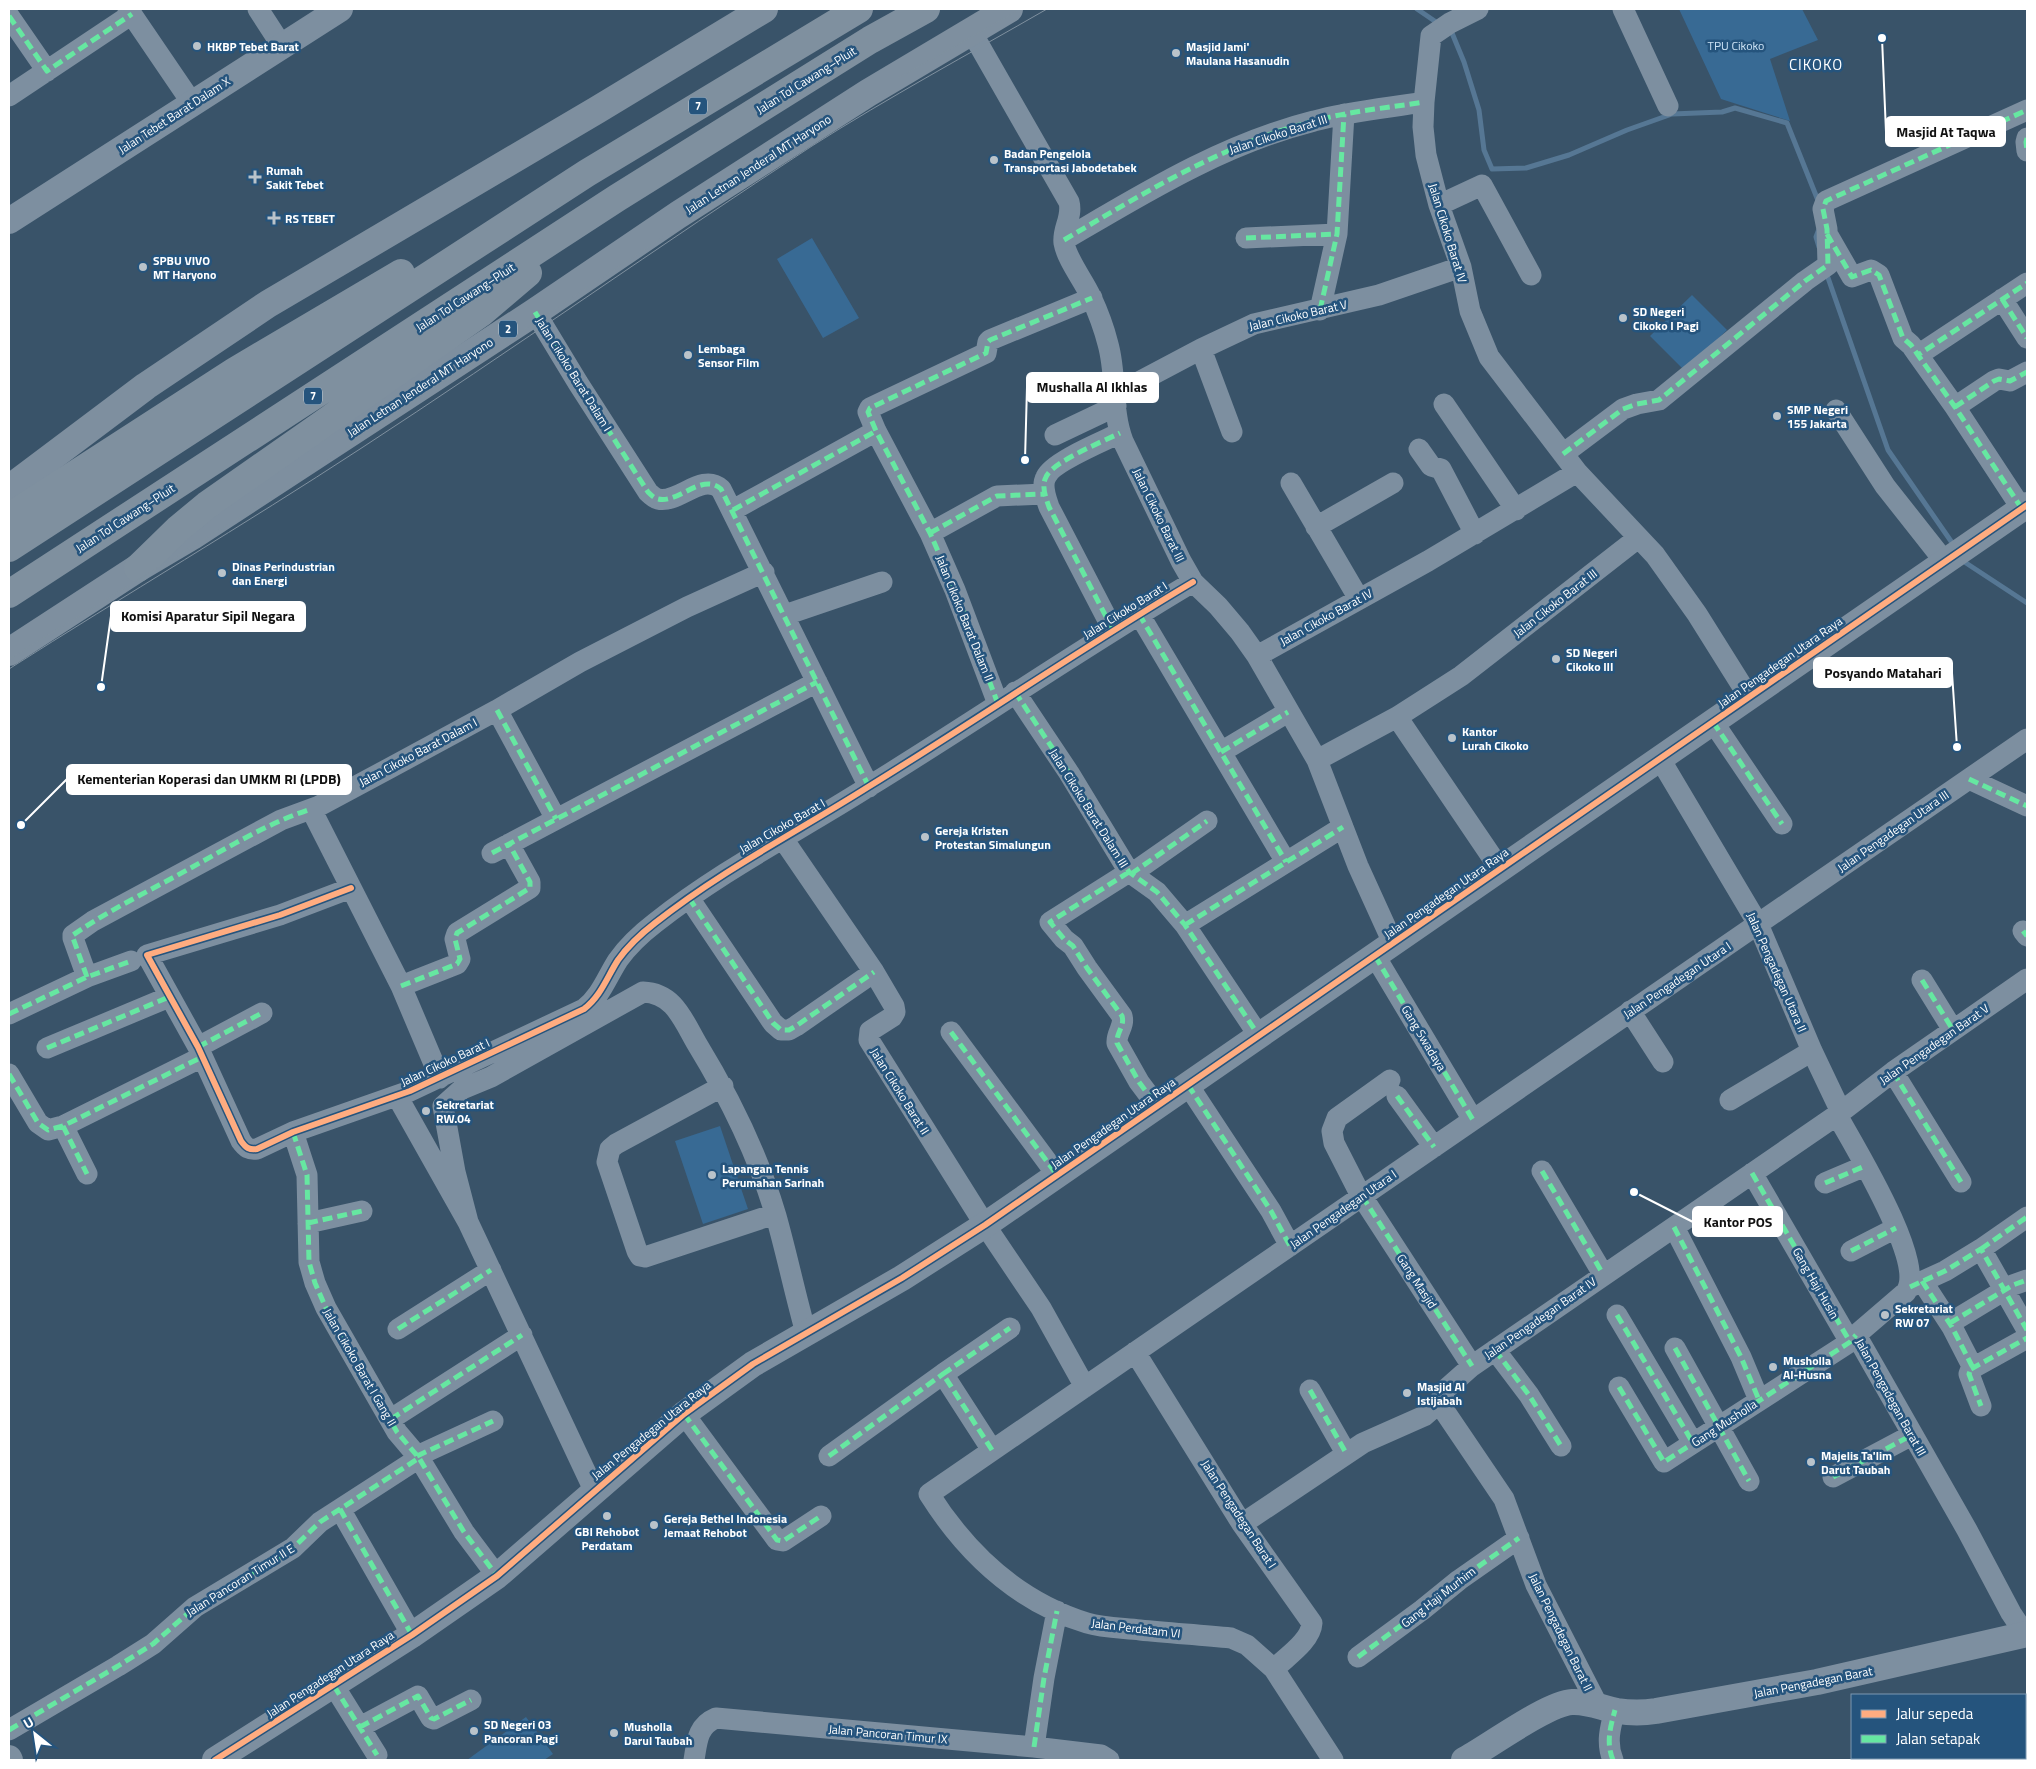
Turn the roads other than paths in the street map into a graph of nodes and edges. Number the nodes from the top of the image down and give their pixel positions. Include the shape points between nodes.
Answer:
1 (258, 9) edge
2 (340, 9) edge
3 (764, 9) edge
4 (860, 9) edge
5 (926, 9) edge
6 (1009, 9) edge
7 (1478, 9) edge
8 (1623, 9) edge
9 (130, 11) edge
10 (9, 16) edge
11 (971, 31) junction
12 (282, 46) junction
13 (47, 71) junction
14 (9, 96) edge
15 (1424, 102) junction
16 (192, 103) junction
17 (1668, 106) dead end
18 (2027, 110) edge
19 (1344, 114) junction
20 (2027, 138) edge
21 (2027, 151) edge
22 (587, 173) junction
23 (617, 198) junction
24 (1439, 205) junction
25 (9, 221) edge
26 (1337, 234) junction
27 (1827, 234) junction
28 (1246, 238) dead end
29 (1064, 240) junction
30 (1461, 266) junction
31 (1531, 275) dead end
32 (2027, 283) edge
33 (1092, 298) junction
34 (2002, 299) junction
35 (1320, 310) junction
36 (535, 312) junction
37 (2027, 338) edge
38 (1201, 349) junction
39 (1918, 356) junction
40 (2027, 372) edge
41 (1116, 400) junction
42 (1444, 404) dead end
43 (1955, 407) junction
44 (1836, 410) dead end
45 (876, 432) junction
46 (1232, 432) dead end
47 (1120, 434) junction
48 (1055, 435) dead end
49 (1419, 449) dead end
50 (1563, 454) junction
51 (1577, 472) junction
52 (1291, 483) dead end
53 (1393, 483) dead end
54 (9, 489) edge
55 (1044, 494) junction
56 (2025, 507) edge
57 (733, 510) junction
58 (1516, 510) junction
59 (9, 517) edge
60 (1316, 527) junction
61 (930, 533) junction
62 (1475, 534) junction
63 (1638, 538) junction
64 (9, 548) edge
65 (1955, 555) junction
66 (138, 568) junction
67 (764, 572) junction
68 (882, 582) dead end
69 (1193, 582) junction
70 (9, 594) edge
71 (1359, 599) junction
72 (1139, 614) junction
73 (785, 616) junction
74 (1113, 630) junction
75 (9, 652) edge
76 (1257, 656) junction
77 (817, 682) junction
78 (1749, 697) junction
79 (1006, 698) junction
80 (496, 710) junction
81 (1288, 712) junction
82 (1397, 716) junction
83 (1713, 722) junction
84 (2027, 739) edge
85 (1221, 752) junction
86 (1660, 759) junction
87 (1317, 760) junction
88 (1969, 779) junction
89 (869, 787) junction
90 (2027, 806) edge
91 (311, 809) junction
92 (556, 819) junction
93 (1207, 822) dead end
94 (1782, 824) dead end
95 (1343, 826) junction
96 (783, 839) junction
97 (1286, 862) junction
98 (1500, 870) junction
99 (1130, 873) junction
100 (351, 888) junction
101 (689, 898) junction
102 (1758, 924) junction
103 (1185, 925) junction
104 (1384, 949) junction
105 (131, 961) dead end
106 (874, 972) junction
107 (86, 977) junction
108 (2027, 979) edge
109 (1922, 980) dead end
110 (401, 986) junction
111 (169, 997) junction
112 (1630, 1012) junction
113 (262, 1013) dead end
114 (9, 1014) edge
115 (1953, 1030) junction
116 (951, 1032) dead end
117 (1259, 1036) junction
118 (47, 1048) dead end
119 (1812, 1051) junction
120 (200, 1052) junction
121 (1663, 1062) dead end
122 (1893, 1072) junction
123 (9, 1074) edge
124 (440, 1078) junction
125 (1188, 1085) junction
126 (723, 1086) junction
127 (397, 1096) junction
128 (1730, 1100) dead end
129 (1157, 1106) junction
130 (1839, 1113) junction
131 (1473, 1120) junction
132 (63, 1126) junction
133 (293, 1132) junction
134 (1434, 1147) junction
135 (1865, 1166) junction
136 (1542, 1171) dead end
137 (1752, 1173) junction
138 (87, 1174) dead end
139 (1057, 1175) junction
140 (1961, 1182) dead end
141 (1825, 1183) dead end
142 (1362, 1196) junction
143 (362, 1211) dead end
144 (775, 1214) junction
145 (2027, 1216) edge
146 (468, 1222) junction
147 (308, 1223) junction
148 (985, 1225) junction
149 (1674, 1227) junction
150 (1896, 1228) junction
151 (1290, 1246) junction
152 (1981, 1249) junction
153 (1851, 1251) dead end
154 (491, 1270) junction
155 (1603, 1274) junction
156 (2027, 1280) edge
157 (1916, 1284) junction
158 (2004, 1289) junction
159 (1617, 1315) dead end
160 (1950, 1323) junction
161 (1010, 1328) dead end
162 (398, 1329) dead end
163 (2027, 1330) edge
164 (806, 1333) junction
165 (522, 1336) junction
166 (1853, 1338) junction
167 (2027, 1338) edge
168 (1675, 1348) dead end
169 (1495, 1350) junction
170 (1135, 1352) junction
171 (1472, 1366) junction
172 (1971, 1368) junction
173 (943, 1374) junction
174 (1085, 1386) junction
175 (1620, 1387) dead end
176 (1310, 1390) dead end
177 (1759, 1400) junction
178 (1439, 1403) junction
179 (1981, 1406) dead end
180 (684, 1414) junction
181 (391, 1419) junction
182 (493, 1421) dead end
183 (1719, 1426) junction
184 (1912, 1435) junction
185 (1693, 1443) junction
186 (1561, 1446) dead end
187 (992, 1450) junction
188 (1346, 1454) junction
189 (829, 1456) dead end
190 (418, 1457) junction
191 (1833, 1477) dead end
192 (1749, 1481) dead end
193 (594, 1490) junction
194 (340, 1510) junction
195 (821, 1516) dead end
196 (1242, 1524) junction
197 (1519, 1538) junction
198 (497, 1576) junction
199 (1057, 1611) junction
200 (2026, 1634) edge
201 (412, 1635) junction
202 (1358, 1657) dead end
203 (1274, 1669) junction
204 (334, 1686) junction
205 (471, 1700) dead end
206 (1606, 1707) junction
207 (360, 1727) junction
208 (9, 1730) edge
209 (1034, 1747) junction
210 (377, 1755) dead end
211 (216, 1760) edge
212 (694, 1760) edge
213 (1109, 1760) edge
214 (1333, 1760) edge
215 (1464, 1760) edge
216 (1614, 1760) edge

1 - 12 street
2 - 12 street, Jalan Tebet Barat Dalam X
3 - 54 highway via 268,304 122,403
4 - 22 highway, 7
5 - 23 highway, Jalan Tol Cawang–Pluit / 7
6 - 11 highway, Jalan Letnan Jenderal MT Haryono / 2
7 - 15 street, Jalan Cikoko Barat IV via 1442,28 1430,39
8 - 17 street
9 - 13 street
9 - 16 street
10 - 13 street
11 - 29 street via 1069,202
11 - 36 highway, Jalan Letnan Jenderal MT Haryono / 2 via 678,215
12 - 16 street, Jalan Tebet Barat Dalam X
13 - 14 street
15 - 19 street, Jalan Cikoko Barat III
15 - 24 street, Jalan Cikoko Barat IV via 1426,155
16 - 25 street, Jalan Tebet Barat Dalam X
18 - 27 street via 1824,203
19 - 26 street
19 - 29 street, Jalan Cikoko Barat III via 1254,140 1216,155
20 - 21 street
22 - 59 highway via 503,212 235,371
22 - 64 highway, 7
23 - 66 highway via 481,313 208,505
23 - 70 highway, Jalan Tol Cawang–Pluit / 7
24 - 30 street, Jalan Cikoko Barat IV
24 - 31 street via 1470,189 1484,186
26 - 28 street
26 - 35 street
27 - 39 street via 1852,277 1871,270 1879,275 1903,338
27 - 50 street via 1824,267 1659,400 1623,409
29 - 33 street, Jalan Cikoko Barat III via 1065,248
30 - 35 street, Jalan Cikoko Barat V via 1379,295
30 - 50 street, Jalan Cikoko Barat IV via 1470,311 1488,357
32 - 34 street
33 - 41 street, Jalan Cikoko Barat III via 1109,347
33 - 45 street, Jalan Cikoko Barat Dalam II via 990,340 986,353 870,408 869,416
34 - 37 street
34 - 39 street
35 - 38 street, Jalan Cikoko Barat V via 1254,324
36 - 57 street, Jalan Cikoko Barat Dalam I via 648,492 656,499 665,499 706,484 716,484
36 - 66 highway, Jalan Letnan Jenderal MT Haryono / 2 via 200,531
38 - 41 street, Jalan Cikoko Barat V
38 - 46 street
39 - 43 street
40 - 43 street via 2010,381 1994,381
41 - 47 street, Jalan Cikoko Barat III
41 - 48 street, Jalan Cikoko Barat V
42 - 58 street
43 - 56 street
44 - 65 street via 1885,486
45 - 57 street
45 - 61 street, Jalan Cikoko Barat Dalam II
47 - 55 street via 1057,465 1046,476
47 - 69 street, Jalan Cikoko Barat III
49 - 62 street via 1430,466 1441,469
50 - 51 street, Jalan Cikoko Barat IV
51 - 58 street, Jalan Cikoko Barat IV
51 - 63 street, Jalan Cikoko Barat IV
52 - 60 street
53 - 60 street
55 - 61 street via 997,496
55 - 74 street
56 - 65 street, Jalan Pengadegan Utara Raya
57 - 67 street, Jalan Cikoko Barat Dalam I
58 - 62 street, Jalan Cikoko Barat IV
60 - 71 street
61 - 79 street, Jalan Cikoko Barat Dalam II
62 - 71 street, Jalan Cikoko Barat IV
63 - 78 street, Jalan Cikoko Barat IV via 1674,581
63 - 82 street, Jalan Cikoko Barat III via 1460,676
65 - 78 street, Jalan Pengadegan Utara Raya
66 - 75 highway, Jalan Letnan Jenderal MT Haryono / 2
67 - 73 street, Jalan Cikoko Barat Dalam I
67 - 80 street, Jalan Cikoko Barat Dalam I via 630,636
68 - 73 street
69 - 72 street, Jalan Cikoko Barat I
69 - 76 street, Jalan Cikoko Barat III via 1218,606
71 - 76 street, Jalan Cikoko Barat IV
72 - 74 street, Jalan Cikoko Barat I
72 - 85 street
73 - 77 street, Jalan Cikoko Barat Dalam I
74 - 79 street, Jalan Cikoko Barat I
76 - 81 street, Jalan Cikoko Barat III
77 - 89 street, Jalan Cikoko Barat Dalam I
77 - 92 street
78 - 83 street, Jalan Pengadegan Utara Raya
79 - 89 street, Jalan Cikoko Barat I
79 - 99 street, Jalan Cikoko Barat Dalam III via 1069,773
80 - 91 street, Jalan Cikoko Barat Dalam I
80 - 92 street
81 - 85 street
81 - 87 street, Jalan Cikoko Barat III
82 - 87 street, Jalan Cikoko Barat III
82 - 98 street
83 - 86 street, Jalan Pengadegan Utara Raya
83 - 94 street
84 - 88 street, Jalan Pengadegan Utara III
85 - 97 street
86 - 98 street, Jalan Pengadegan Utara Raya
86 - 102 street, Jalan Pengadegan Utara II
87 - 95 street, Jalan Cikoko Barat III
88 - 90 street
88 - 102 street, Jalan Pengadegan Utara III
89 - 96 street, Jalan Cikoko Barat I
91 - 100 street
91 - 107 street, Jalan Cikoko Barat Dalam I via 281,820 73,934
92 - 110 street via 501,848 530,882 530,888 457,933 455,939 460,959 457,964
93 - 99 street
95 - 97 street
95 - 104 street, Jalan Cikoko Barat III via 1371,896
96 - 101 street, Jalan Cikoko Barat I via 738,864
96 - 106 street, Jalan Cikoko Barat II
97 - 103 street
98 - 104 street, Jalan Pengadegan Utara Raya
99 - 103 street, Jalan Cikoko Barat Dalam III via 1157,892
99 - 129 street via 1050,922 1073,946 1123,1017 1117,1043
100 - 110 street
100 - 111 street via 254,923 147,955
101 - 106 street via 773,1023 781,1030 796,1026
101 - 124 street, Jalan Cikoko Barat I via 635,940 619,959 600,993 584,1009
102 - 112 street, Jalan Pengadegan Utara I
102 - 119 street, Jalan Pengadegan Utara II
103 - 117 street, Jalan Cikoko Barat Dalam III
104 - 117 street, Jalan Pengadegan Utara Raya
104 - 131 street, Gang Swadaya
105 - 107 street
106 - 148 street, Jalan Cikoko Barat II via 895,1012 870,1031 869,1040
107 - 114 street
108 - 115 street, Jalan Pengadegan Barat V
109 - 115 street
110 - 124 street
111 - 118 street
111 - 120 street
112 - 121 street
112 - 131 street, Jalan Pengadegan Utara I
113 - 120 street
115 - 122 street, Jalan Pengadegan Barat V
116 - 139 street
117 - 125 street, Jalan Pengadegan Utara Raya
119 - 128 street
119 - 130 street, Jalan Pengadegan Utara II
120 - 132 street
120 - 133 street via 245,1147 257,1149
122 - 130 street, Jalan Pengadegan Barat V
122 - 140 street
123 - 132 street via 38,1123 48,1130
124 - 127 street, Jalan Cikoko Barat I
125 - 129 street, Jalan Pengadegan Utara Raya
125 - 151 street via 1271,1211
126 - 144 street via 744,1130
126 - 144 street via 610,1149 606,1162 636,1251 645,1257
126 - 146 street via 672,1003 655,993 643,992 490,1078 462,1089 443,1106
127 - 133 street
127 - 146 street, Jalan Cikoko Barat I
129 - 139 street, Jalan Pengadegan Utara Raya
130 - 135 street
130 - 137 street, Jalan Pengadegan Barat IV
131 - 134 street, Jalan Pengadegan Utara I
132 - 138 street
133 - 147 street, Jalan Cikoko Barat I Gang II via 307,1175
134 - 142 street, Jalan Pengadegan Utara I
134 - 142 street, Gang Masjid via 1393,1088 1348,1109 1337,1118 1332,1137
135 - 141 street
135 - 150 street
136 - 155 street
137 - 149 street, Jalan Pengadegan Barat IV
137 - 166 street, Gang Haji Husin
139 - 148 street, Jalan Pengadegan Utara Raya
142 - 151 street, Jalan Pengadegan Utara I
142 - 171 street, Gang Masjid
143 - 147 street
144 - 164 street
145 - 152 street, Jalan Pengadegan Barat III
146 - 154 street, Jalan Cikoko Barat I
147 - 181 street, Jalan Cikoko Barat I Gang II via 309,1262 315,1283 326,1308
148 - 164 street, Jalan Pengadegan Utara Raya via 902,1278
148 - 174 street via 1041,1308
149 - 155 street, Jalan Pengadegan Barat IV
149 - 177 street
150 - 153 street
150 - 157 street
151 - 170 street, Jalan Pengadegan Utara I
152 - 157 street, Jalan Pengadegan Barat III
152 - 158 street
154 - 162 street
154 - 165 street, Jalan Cikoko Barat I
155 - 169 street, Jalan Pengadegan Barat IV
156 - 158 street
157 - 160 street
157 - 166 street, Jalan Pengadegan Barat III
158 - 160 street
158 - 163 street
159 - 185 street
160 - 172 street
161 - 173 street
164 - 180 street, Jalan Pengadegan Utara Raya via 754,1364
165 - 181 street
165 - 193 street, Jalan Cikoko Barat I
166 - 177 street, Gang Musholla
166 - 184 street, Jalan Pengadegan Barat III
167 - 172 street
168 - 183 street
169 - 171 street, Jalan Pengadegan Barat IV
169 - 186 street via 1529,1395
170 - 174 street, Jalan Pengadegan Utara I
170 - 196 street, Jalan Pengadegan Barat I
171 - 178 street, Jalan Pengadegan Barat IV via 1446,1389
172 - 179 street via 1969,1374
173 - 187 street
173 - 189 street
174 - 187 street
175 - 185 street, Gang Musholla via 1664,1462
176 - 188 street
177 - 183 street, Gang Musholla
178 - 188 street, Jalan Pengadegan Barat IV via 1416,1421 1363,1443
178 - 197 street, Jalan Pengadegan Barat II via 1504,1499
180 - 193 street, Jalan Pengadegan Utara Raya
180 - 195 street via 777,1540 783,1541
181 - 190 street, Jalan Cikoko Barat I Gang II via 397,1432
182 - 190 street, Jalan Pancoran Timur II E
183 - 185 street, Gang Musholla
183 - 192 street
184 - 191 street
184 - 200 street, Jalan Pengadegan Barat III via 2011,1613
187 - 199 street, Jalan Perdatam VI via 929,1494 984,1563 1022,1594
188 - 196 street, Jalan Pengadegan Barat IV
190 - 194 street, Jalan Pancoran Timur II E
190 - 198 street, Jalan Cikoko Barat I Gang II via 464,1532
193 - 198 street, Jalan Pengadegan Utara Raya
194 - 201 street
194 - 208 street, Jalan Pancoran Timur II E via 320,1522 293,1548 190,1610 153,1644
196 - 203 street, Jalan Pengadegan Barat I via 1312,1623 1306,1638
197 - 202 street, Gang Haji Murhim
197 - 206 street, Jalan Pengadegan Barat II via 1536,1586
198 - 201 street, Jalan Pengadegan Utara Raya
199 - 203 street, Jalan Perdatam VI via 1089,1624 1231,1638 1248,1645
199 - 209 street
200 - 206 street, Jalan Pengadegan Barat via 1818,1682 1656,1711 1638,1713
201 - 204 street, Jalan Pengadegan Utara Raya
203 - 214 street, Jalan Perdatam VI
204 - 207 street
204 - 211 street, Jalan Pengadegan Utara Raya
205 - 207 street via 434,1719 418,1696
206 - 215 street, Jalan Pengadegan Barat via 1569,1702 1558,1706
206 - 216 street via 1610,1730 1608,1745
207 - 210 street
209 - 212 street, Jalan Pancoran Timur IX via 716,1718 707,1722 699,1732
209 - 213 street, Jalan Pancoran Timur IX via 1101,1755

